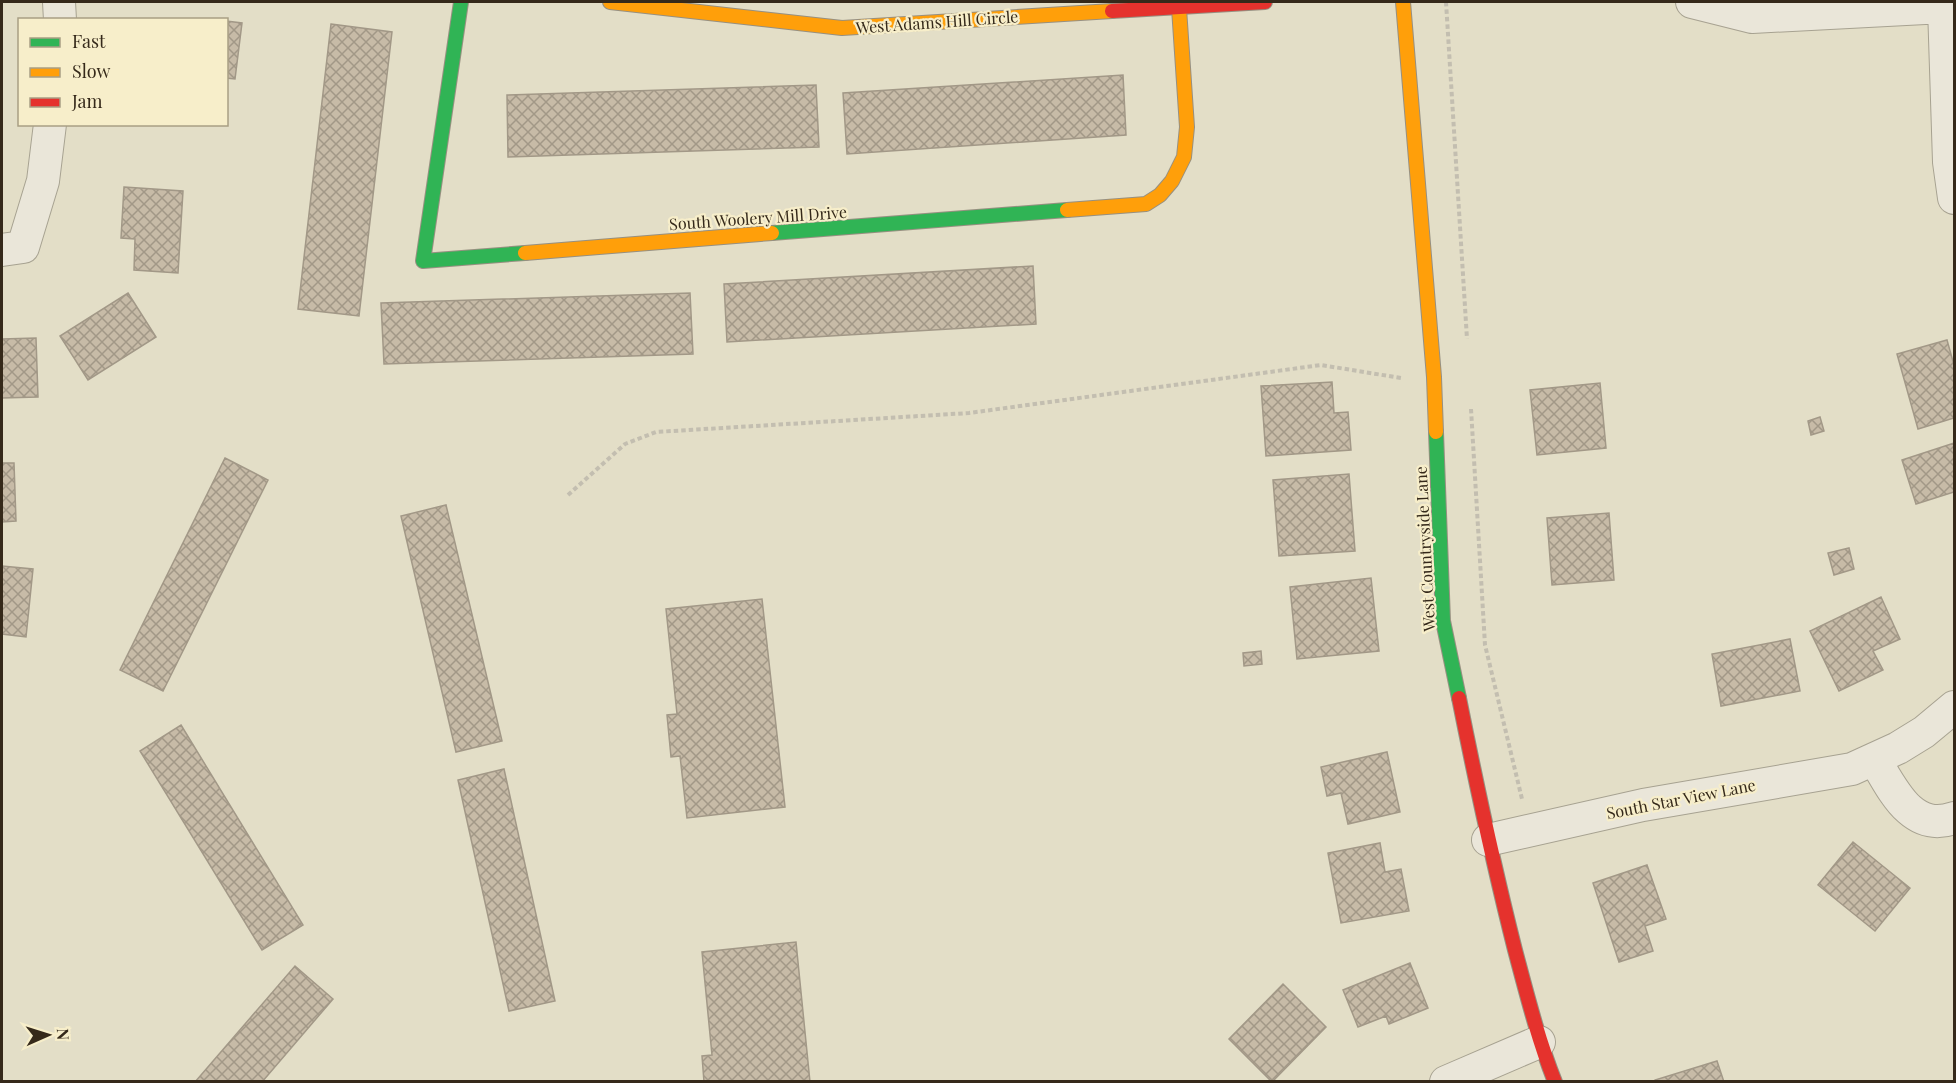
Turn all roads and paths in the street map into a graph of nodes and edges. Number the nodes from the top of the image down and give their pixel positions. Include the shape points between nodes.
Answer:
1 (59, 2) edge
2 (460, 2) edge
3 (610, 2) edge
4 (1265, 2) edge
5 (1403, 2) edge
6 (1446, 2) edge
7 (1692, 2) edge
8 (1179, 8) junction
9 (60, 18) edge
10 (50, 126) edge
11 (1954, 198) edge
12 (2, 250) edge
13 (1467, 339) dead end
14 (1398, 378) dead end
15 (1471, 398) dead end
16 (568, 495) dead end
17 (1952, 713) edge
18 (1875, 760) junction
19 (1524, 806) dead end
20 (1954, 818) edge
21 (1488, 840) junction
22 (1539, 1042) junction
23 (1446, 1082) edge
24 (1555, 1082) edge

1 - 9 street
2 - 8 street, South Woolery Mill Drive via 423,261 1146,204 1172,181 1184,157 1187,127
3 - 8 street, West Adams Hill Circle via 842,28
4 - 8 street, West Adams Hill Circle
5 - 21 street, West Countryside Lane via 1434,376 1443,621
6 - 13 path
7 - 11 street via 1752,17 1944,7 1949,162
10 - 12 street via 44,181 23,247
14 - 16 path via 1321,365 969,413 656,432 625,444
15 - 19 path via 1485,645
17 - 18 street, South Star View Lane
18 - 20 street via 1906,808 1923,819 1943,822
18 - 21 street, South Star View Lane via 1852,769 1643,805
21 - 22 street, West Countryside Lane
22 - 23 street
22 - 24 street, West Countryside Lane

